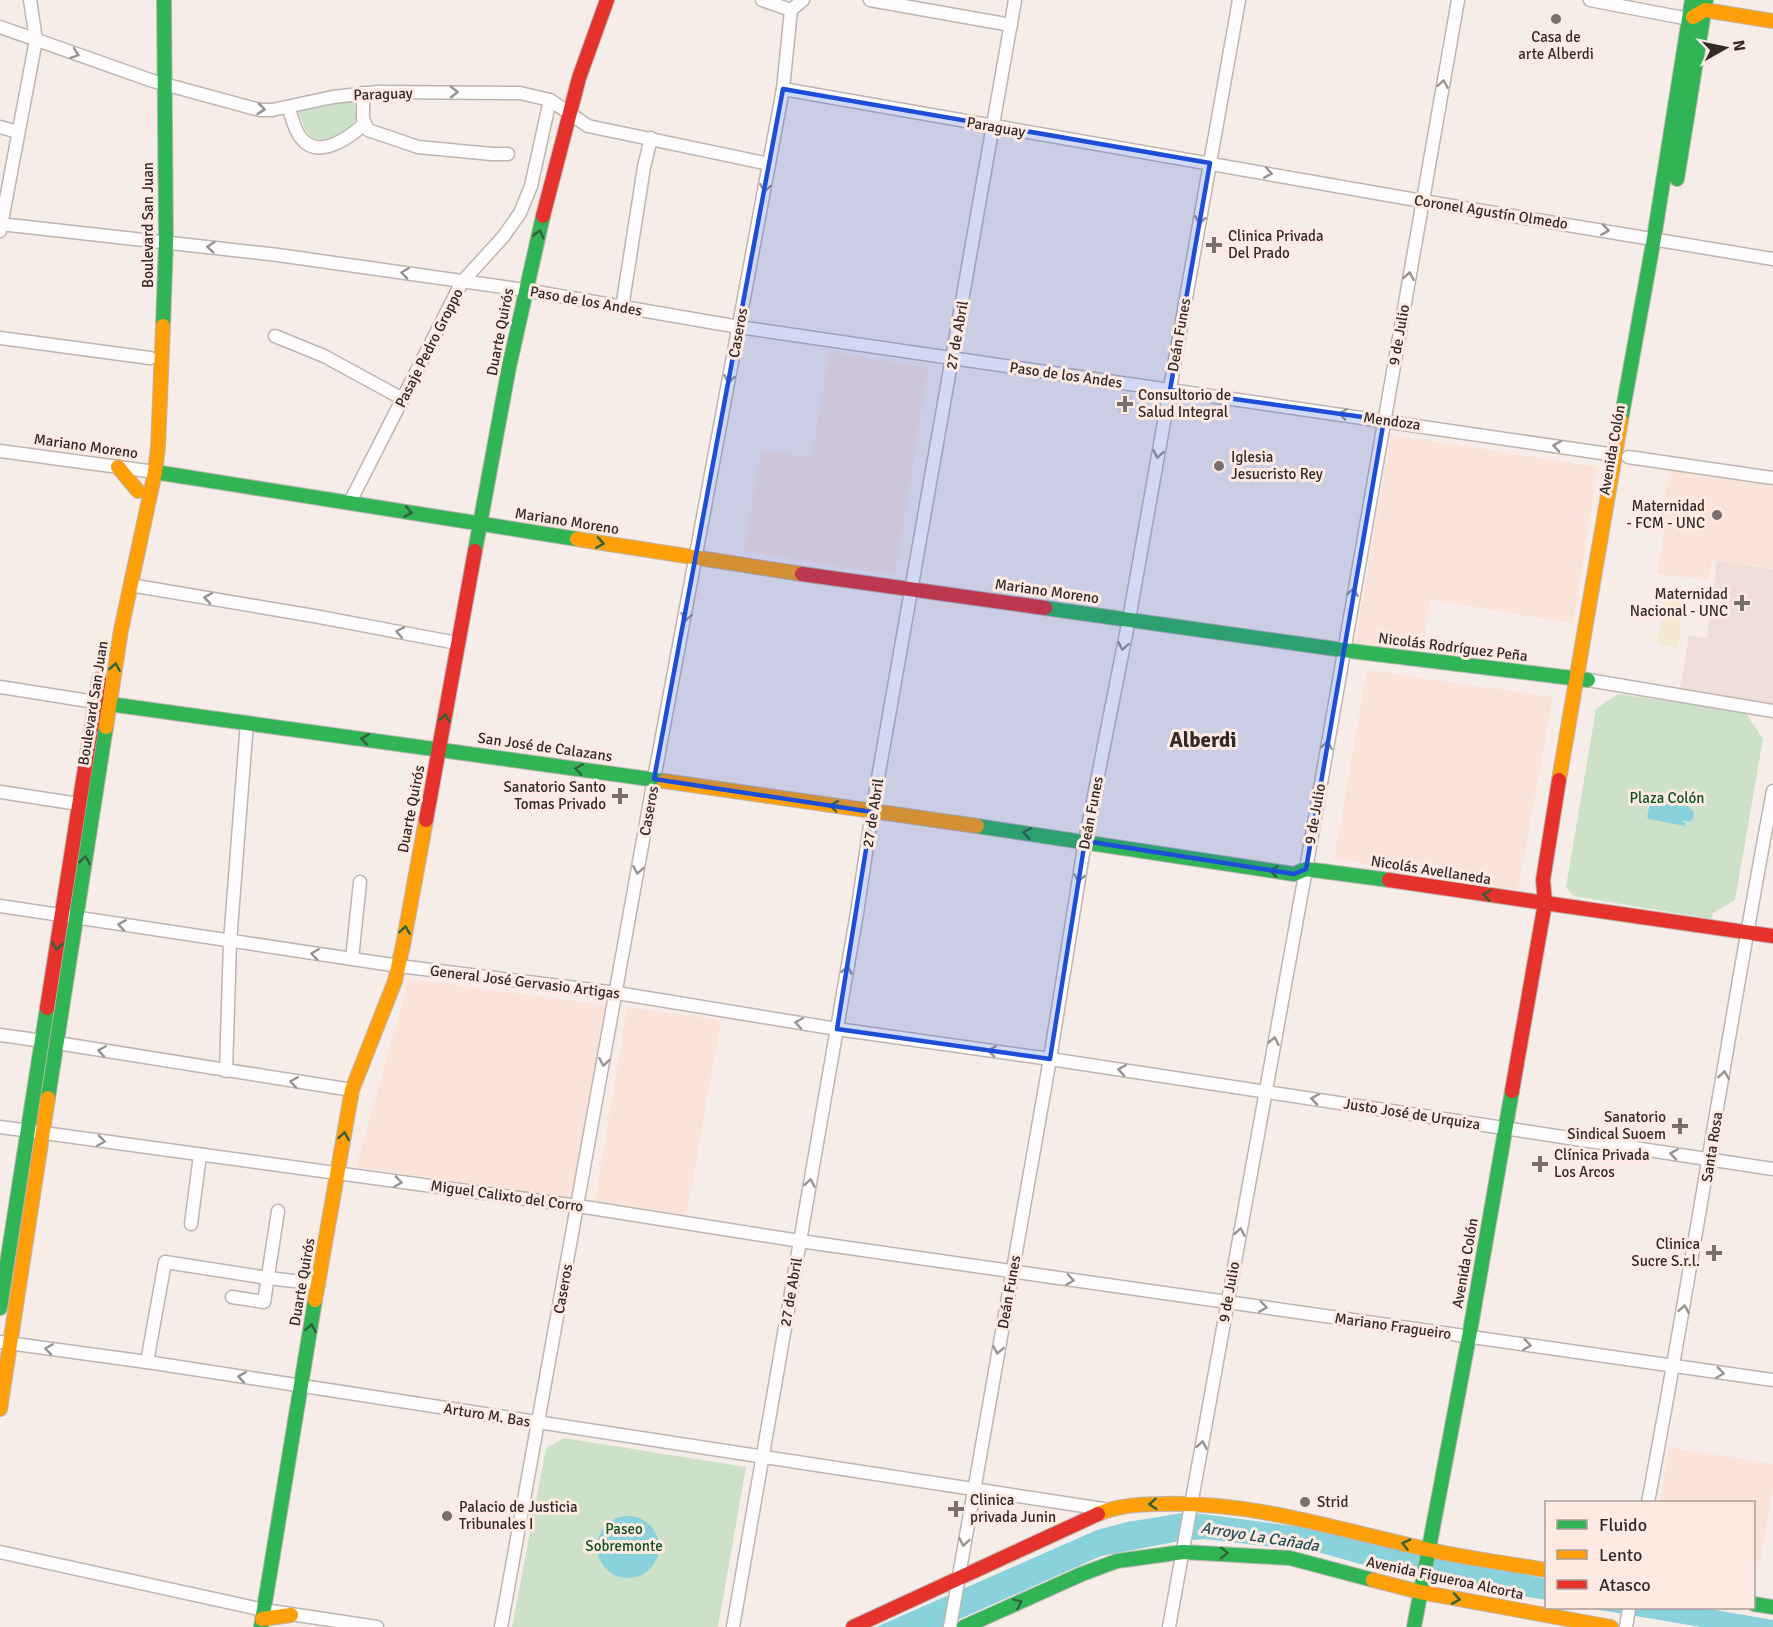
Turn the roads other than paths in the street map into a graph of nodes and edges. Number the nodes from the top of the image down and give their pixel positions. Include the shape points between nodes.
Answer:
1 (30, 0) edge
2 (152, 0) edge
3 (164, 0) edge
4 (600, 0) edge
5 (607, 0) edge
6 (616, 0) edge
7 (762, 0) edge
8 (803, 0) edge
9 (870, 0) edge
10 (1016, 0) edge
11 (1239, 0) edge
12 (1458, 0) edge
13 (1590, 0) edge
14 (1692, 0) edge
15 (1706, 5) edge
16 (791, 10) junction
17 (1689, 19) junction
18 (1773, 21) edge
19 (1011, 25) junction
20 (0, 27) edge
21 (36, 40) junction
22 (590, 44) junction
23 (159, 82) junction
24 (783, 89) junction
25 (363, 93) junction
26 (550, 100) junction
27 (288, 107) junction
28 (569, 114) junction
29 (364, 124) junction
30 (0, 127) edge
31 (994, 127) junction
32 (18, 132) junction
33 (651, 138) junction
34 (508, 154) dead end
35 (1210, 163) junction
36 (769, 164) junction
37 (1422, 201) junction
38 (0, 226) edge
39 (1660, 239) junction
40 (159, 242) junction
41 (1773, 259) edge
42 (462, 282) junction
43 (525, 290) junction
44 (622, 308) junction
45 (739, 327) junction
46 (274, 336) dead end
47 (0, 338) edge
48 (150, 358) junction
49 (953, 358) junction
50 (1170, 390) junction
51 (403, 399) junction
52 (1384, 420) junction
53 (0, 452) edge
54 (1622, 456) junction
55 (118, 467) junction
56 (148, 471) junction
57 (1773, 478) edge
58 (138, 491) junction
59 (350, 502) junction
60 (479, 524) junction
61 (697, 559) junction
62 (130, 585) junction
63 (913, 590) junction
64 (1129, 619) junction
65 (457, 643) junction
66 (1343, 650) junction
67 (1581, 680) junction
68 (0, 687) edge
69 (102, 703) junction
70 (1773, 711) edge
71 (247, 722) junction
72 (440, 750) junction
73 (654, 779) junction
74 (1773, 791) edge
75 (0, 792) edge
76 (79, 804) junction
77 (872, 812) junction
78 (1085, 841) junction
79 (1306, 869) junction
80 (360, 882) dead end
81 (1545, 903) junction
82 (0, 906) edge
83 (61, 915) junction
84 (76, 918) junction
85 (1746, 932) junction
86 (1773, 936) edge
87 (230, 942) junction
88 (352, 959) junction
89 (399, 966) junction
90 (617, 993) junction
91 (837, 1029) junction
92 (0, 1035) edge
93 (50, 1042) junction
94 (1050, 1059) junction
95 (226, 1071) junction
96 (352, 1090) junction
97 (1265, 1091) junction
98 (0, 1127) edge
99 (1506, 1128) junction
100 (36, 1132) junction
101 (200, 1155) junction
102 (1710, 1159) junction
103 (1773, 1169) edge
104 (338, 1174) junction
105 (578, 1206) junction
106 (278, 1211) dead end
107 (190, 1224) dead end
108 (800, 1241) junction
109 (5, 1246) edge
110 (1012, 1271) junction
111 (268, 1278) junction
112 (319, 1284) junction
113 (232, 1297) dead end
114 (1227, 1302) junction
115 (0, 1308) edge
116 (1469, 1337) junction
117 (5, 1342) edge
118 (147, 1362) junction
119 (1674, 1366) junction
120 (1773, 1380) edge
121 (300, 1386) junction
122 (0, 1408) edge
123 (538, 1424) junction
124 (762, 1458) junction
125 (973, 1490) junction
126 (1648, 1501) edge
127 (1192, 1503) junction
128 (1107, 1510) junction
129 (1428, 1550) junction
130 (0, 1552) edge
131 (1183, 1552) junction
132 (1545, 1570) edge
133 (958, 1578) junction
134 (1420, 1592) junction
135 (1755, 1604) edge
136 (1773, 1607) edge
137 (1629, 1609) edge
138 (291, 1615) joint
139 (262, 1619) edge
140 (377, 1627) edge
141 (501, 1627) edge
142 (733, 1627) edge
143 (853, 1627) edge
144 (950, 1627) edge
145 (964, 1627) edge
146 (1169, 1627) edge
147 (1414, 1627) edge
148 (1611, 1627) edge
149 (1626, 1627) edge

1 - 21 street
2 - 23 main road, Boulevard San Juan
3 - 23 main road, Boulevard San Juan
4 - 22 main road
5 - 22 main road, Duarte Quirós
6 - 22 main road
7 - 16 street
8 - 16 street
9 - 19 street
10 - 19 street, 27 de Abril
11 - 35 street, Deán Funes
37 -> 12 street, 9 de Julio
13 - 17 street
14 - 17 main road, Avenida Colón
15 - 17 main road
15 - 18 main road
15 - 39 main road, Avenida Colón
16 - 24 street, Caseros
17 - 39 main road, Avenida Colón
19 - 31 street, 27 de Abril
20 - 21 street, Paraguay
21 -> 23 street, Paraguay
21 - 32 street
22 - 28 main road, Duarte Quirós
23 -> 27 street, Paraguay via 244,107 272,111
23 - 40 main road, Boulevard San Juan
24 - 31 street, Paraguay
24 - 36 street, Caseros
25 -> 26 street, Paraguay via 510,92
25 - 27 street, Paraguay
25 - 29 street
26 - 28 street, Paraguay
26 - 42 street, Pasaje Pedro Groppo via 531,186 520,213
27 - 29 street via 300,137 313,146 339,144
28 - 33 street, Paraguay via 588,126
43 -> 28 main road, Duarte Quirós
29 - 34 street via 368,130 418,147
30 - 32 street
31 - 35 street, Paraguay
31 - 49 street, 27 de Abril
32 - 38 street
33 - 36 street, Paraguay
33 - 44 street
35 -> 37 street, Coronel Agustín Olmedo
35 -> 50 street, Deán Funes
36 -> 45 street, Caseros
37 -> 39 street, Coronel Agustín Olmedo
52 -> 37 street, 9 de Julio
38 - 40 street, Paso de los Andes
39 - 41 street, Coronel Agustín Olmedo
39 - 54 main road, Avenida Colón
42 -> 40 street, Paso de los Andes
40 - 48 main road, Boulevard San Juan
40 - 56 main road, Boulevard San Juan via 158,447
42 - 43 street, Paso de los Andes
42 - 51 street, Pasaje Pedro Groppo
43 - 44 street, Paso de los Andes
43 - 60 main road, Duarte Quirós
44 - 45 street, Paso de los Andes
45 - 49 street, Paso de los Andes
45 -> 61 street, Caseros
46 - 51 street via 324,356
47 - 48 street
48 - 56 main road, Boulevard San Juan
49 - 50 street, Paso de los Andes
49 - 63 street, 27 de Abril
52 -> 50 street, Mendoza
50 -> 64 street, Deán Funes
51 - 59 street, Pasaje Pedro Groppo
54 -> 52 street, Mendoza
66 -> 52 street, 9 de Julio
53 - 55 street, Mariano Moreno
54 - 57 street, Mendoza
54 - 67 main road, Avenida Colón
55 - 56 street, Mariano Moreno
55 - 58 main road
56 - 58 main road, Boulevard San Juan
56 - 59 main road, Mariano Moreno
56 - 62 main road, Boulevard San Juan
58 - 69 main road, Boulevard San Juan via 114,598
59 -> 60 main road, Mariano Moreno
60 -> 61 main road, Mariano Moreno
60 - 65 main road, Duarte Quirós
61 - 63 main road, Mariano Moreno
61 -> 73 street, Caseros
65 -> 62 street
69 -> 62 main road, Boulevard San Juan
63 - 64 main road, Mariano Moreno
63 - 77 street, 27 de Abril
64 - 66 main road, Nicolás Rodríguez Peña
64 -> 78 street, Deán Funes
72 -> 65 main road, Duarte Quirós
66 - 67 main road, Nicolás Rodríguez Peña
79 -> 66 street, 9 de Julio
67 - 70 street, Nicolás Rodríguez Peña
67 - 81 main road, Avenida Colón via 1555,882
68 - 69 street, San José de Calazans
69 - 71 main road, San José de Calazans
69 - 76 main road, Boulevard San Juan
84 -> 69 main road, Boulevard San Juan
72 -> 71 main road, San José de Calazans
71 - 87 street
73 -> 72 main road, San José de Calazans
89 -> 72 main road, Duarte Quirós
77 -> 73 main road, San José de Calazans
73 -> 90 street, Caseros
74 - 85 street, Santa Rosa
75 - 76 street
76 - 83 main road, Boulevard San Juan
78 -> 77 main road, San José de Calazans
91 -> 77 street, 27 de Abril
79 -> 78 main road, Nicolás Avellaneda via 1294,874
78 -> 94 street, Deán Funes
81 -> 79 main road, Nicolás Avellaneda
97 -> 79 street, 9 de Julio
80 - 88 street
81 - 85 main road, Nicolás Avellaneda
81 - 99 main road, Avenida Colón
82 - 83 street, General José Gervasio Artigas
83 - 84 street, General José Gervasio Artigas
83 -> 93 main road, Boulevard San Juan
87 -> 84 street, General José Gervasio Artigas
84 - 93 main road, Boulevard San Juan
85 - 86 main road, Nicolás Avellaneda
102 -> 85 street, Santa Rosa
88 -> 87 street, General José Gervasio Artigas
87 - 95 street
88 - 89 street, General José Gervasio Artigas
89 - 90 street, General José Gervasio Artigas
89 - 96 main road, Duarte Quirós
91 -> 90 street, General José Gervasio Artigas
90 -> 105 street, Caseros
94 -> 91 street, General José Gervasio Artigas
108 -> 91 street, 27 de Abril
92 - 93 street
95 -> 93 street
93 - 100 main road, Boulevard San Juan
97 -> 94 street, Justo José de Urquiza
94 - 110 street, Deán Funes
96 -> 95 street
104 -> 96 main road, Duarte Quirós
99 -> 97 street, Justo José de Urquiza
114 -> 97 street, 9 de Julio
98 - 100 street, Miguel Calixto del Corro
102 -> 99 street, Justo José de Urquiza
99 - 116 main road, Avenida Colón
100 -> 101 street, Miguel Calixto del Corro
100 - 109 main road, Boulevard San Juan
100 - 117 main road, Boulevard San Juan
101 - 104 street, Miguel Calixto del Corro
101 - 107 street
102 - 103 street, Justo José de Urquiza
119 -> 102 street, Santa Rosa
104 -> 105 street, Miguel Calixto del Corro
104 - 112 main road, Duarte Quirós
105 - 108 street, Miguel Calixto del Corro
105 - 123 street, Caseros
106 - 111 street
108 - 110 street, Miguel Calixto del Corro
108 - 124 street, 27 de Abril
109 - 115 main road, Boulevard San Juan
110 -> 114 street, Mariano Fragueiro
110 -> 125 street, Deán Funes
111 - 112 street
111 - 113 street via 264,1302
111 - 118 street via 165,1262
121 -> 112 main road, Duarte Quirós
114 -> 116 street, Mariano Fragueiro
127 -> 114 street, 9 de Julio
116 -> 119 street, Mariano Fragueiro
116 - 129 main road, Avenida Colón
118 -> 117 street, Arturo M. Bas
117 - 122 main road, Boulevard San Juan
121 -> 118 street, Arturo M. Bas
119 -> 120 street, Mariano Fragueiro
119 - 126 street, Santa Rosa
121 - 123 street, Arturo M. Bas
121 - 139 main road, Duarte Quirós
123 - 124 street, Arturo M. Bas
123 - 141 street, Caseros
124 - 125 street, Arturo M. Bas
124 - 142 street, 27 de Abril
125 - 128 street, Arturo M. Bas
125 -> 133 street, Deán Funes
127 -> 128 main road, Avenida Figueroa Alcorta
129 -> 127 main road, Avenida Figueroa Alcorta via 1294,1516
127 - 131 street, 9 de Julio
128 - 133 main road, Avenida Figueroa Alcorta
129 - 132 main road, Avenida Figueroa Alcorta
129 - 134 main road, Avenida Colón
130 - 139 street
131 -> 134 main road, Avenida Figueroa Alcorta via 1290,1558
145 -> 131 main road, Avenida Figueroa Alcorta via 1117,1561
131 - 146 street, 9 de Julio
133 - 143 main road, Avenida Figueroa Alcorta
133 - 144 street, Deán Funes
134 - 147 main road, Avenida Colón
134 -> 148 main road, Avenida Figueroa Alcorta
135 - 136 main road
137 - 149 street
138 - 139 main road
138 - 140 street

